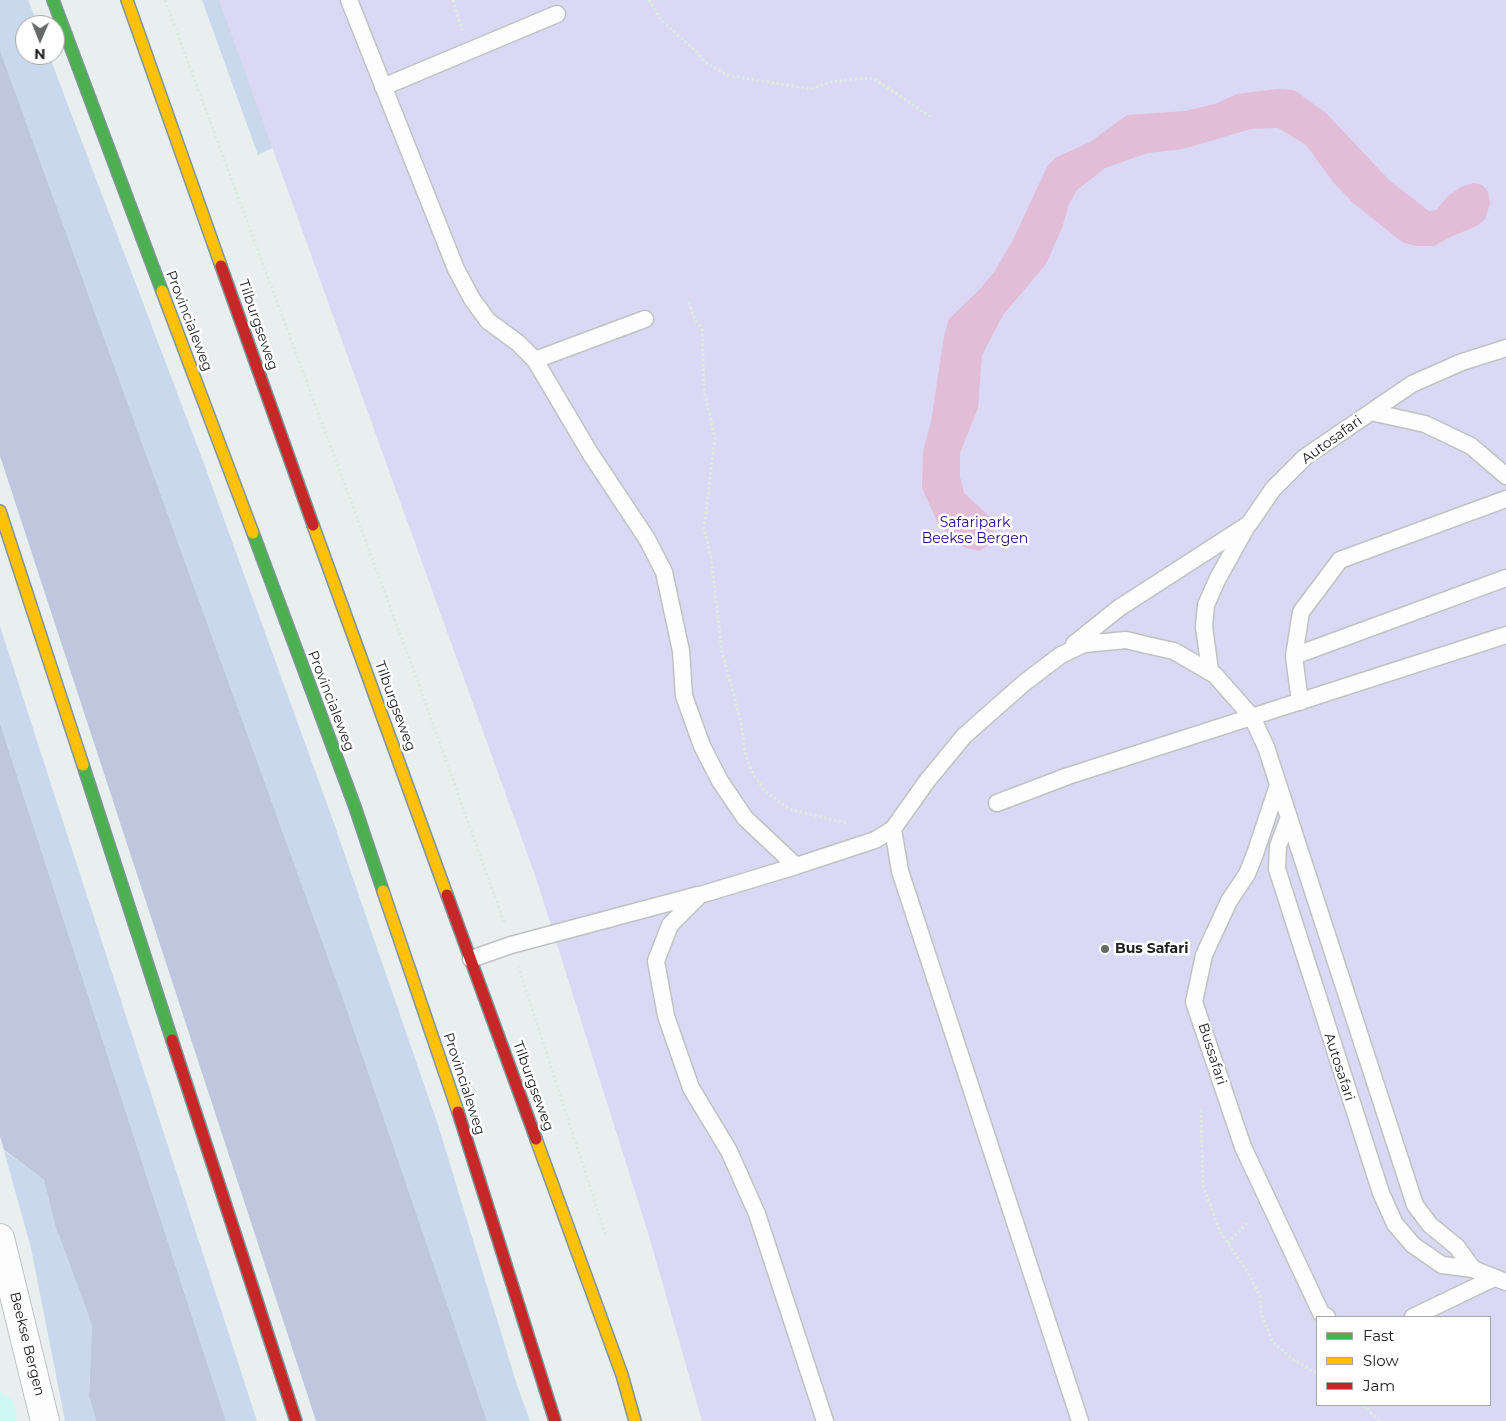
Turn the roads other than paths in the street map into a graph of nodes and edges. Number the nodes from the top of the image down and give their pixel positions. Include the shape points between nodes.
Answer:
1 (53, 0) edge
2 (127, 0) edge
3 (349, 0) edge
4 (557, 14) dead end
5 (383, 87) junction
6 (646, 319) dead end
7 (1506, 348) edge
8 (535, 360) junction
9 (1371, 412) junction
10 (1506, 476) edge
11 (1506, 499) edge
12 (0, 511) edge
13 (1249, 524) junction
14 (1506, 578) edge
15 (1506, 635) edge
16 (1061, 656) junction
17 (1294, 656) junction
18 (1210, 670) junction
19 (1300, 702) junction
20 (1252, 717) junction
21 (1278, 784) junction
22 (997, 803) dead end
23 (1289, 817) junction
24 (893, 830) junction
25 (796, 866) junction
26 (700, 895) junction
27 (471, 959) junction
28 (0, 1238) edge
29 (1473, 1269) junction
30 (1500, 1280) edge
31 (1325, 1316) edge
32 (1415, 1316) edge
33 (46, 1421) edge
34 (296, 1421) edge
35 (555, 1421) edge
36 (635, 1421) edge
37 (825, 1421) edge
38 (1080, 1421) edge

1 - 35 main road, Provincialeweg via 355,807 461,1121
2 - 27 main road, Tilburgseweg via 287,454
3 - 5 lane
4 - 5 lane
5 - 8 lane via 456,269 472,299 488,321
6 - 8 lane
7 - 9 lane, Autosafari via 1462,362 1412,384
8 - 25 lane via 590,453 647,539 664,572 682,651 684,696 702,746 720,781 745,818
9 - 10 lane via 1425,424 1471,446
9 - 13 lane, Autosafari via 1305,457 1273,489
11 - 17 lane via 1340,560 1301,612
12 - 34 main road
13 - 16 lane, Autosafari via 1119,608
13 - 18 lane via 1206,605 1204,627
14 - 17 lane
15 - 19 lane
16 - 18 lane via 1084,644 1126,640 1174,651
16 - 24 lane via 964,736 926,781
17 - 19 lane
18 - 20 lane
19 - 20 lane
20 - 21 lane
20 - 22 lane via 1068,776
21 - 23 lane
21 - 31 lane, Bussafari via 1256,854 1204,955 1194,1002 1243,1147 1320,1313
23 - 29 lane via 1410,1194 1430,1225 1457,1247
23 - 29 lane, Autosafari via 1278,846 1277,869 1381,1193 1395,1224 1413,1245 1442,1265
24 - 25 lane via 875,840
24 - 38 lane via 900,870
25 - 26 lane
26 - 27 lane via 511,944
26 - 37 lane via 670,925 656,961 666,1016 691,1088 729,1151 756,1214
27 - 36 main road, Tilburgseweg via 622,1375
28 - 33 street, Beekse Bergen
29 - 30 lane, Autosafari
30 - 32 lane

